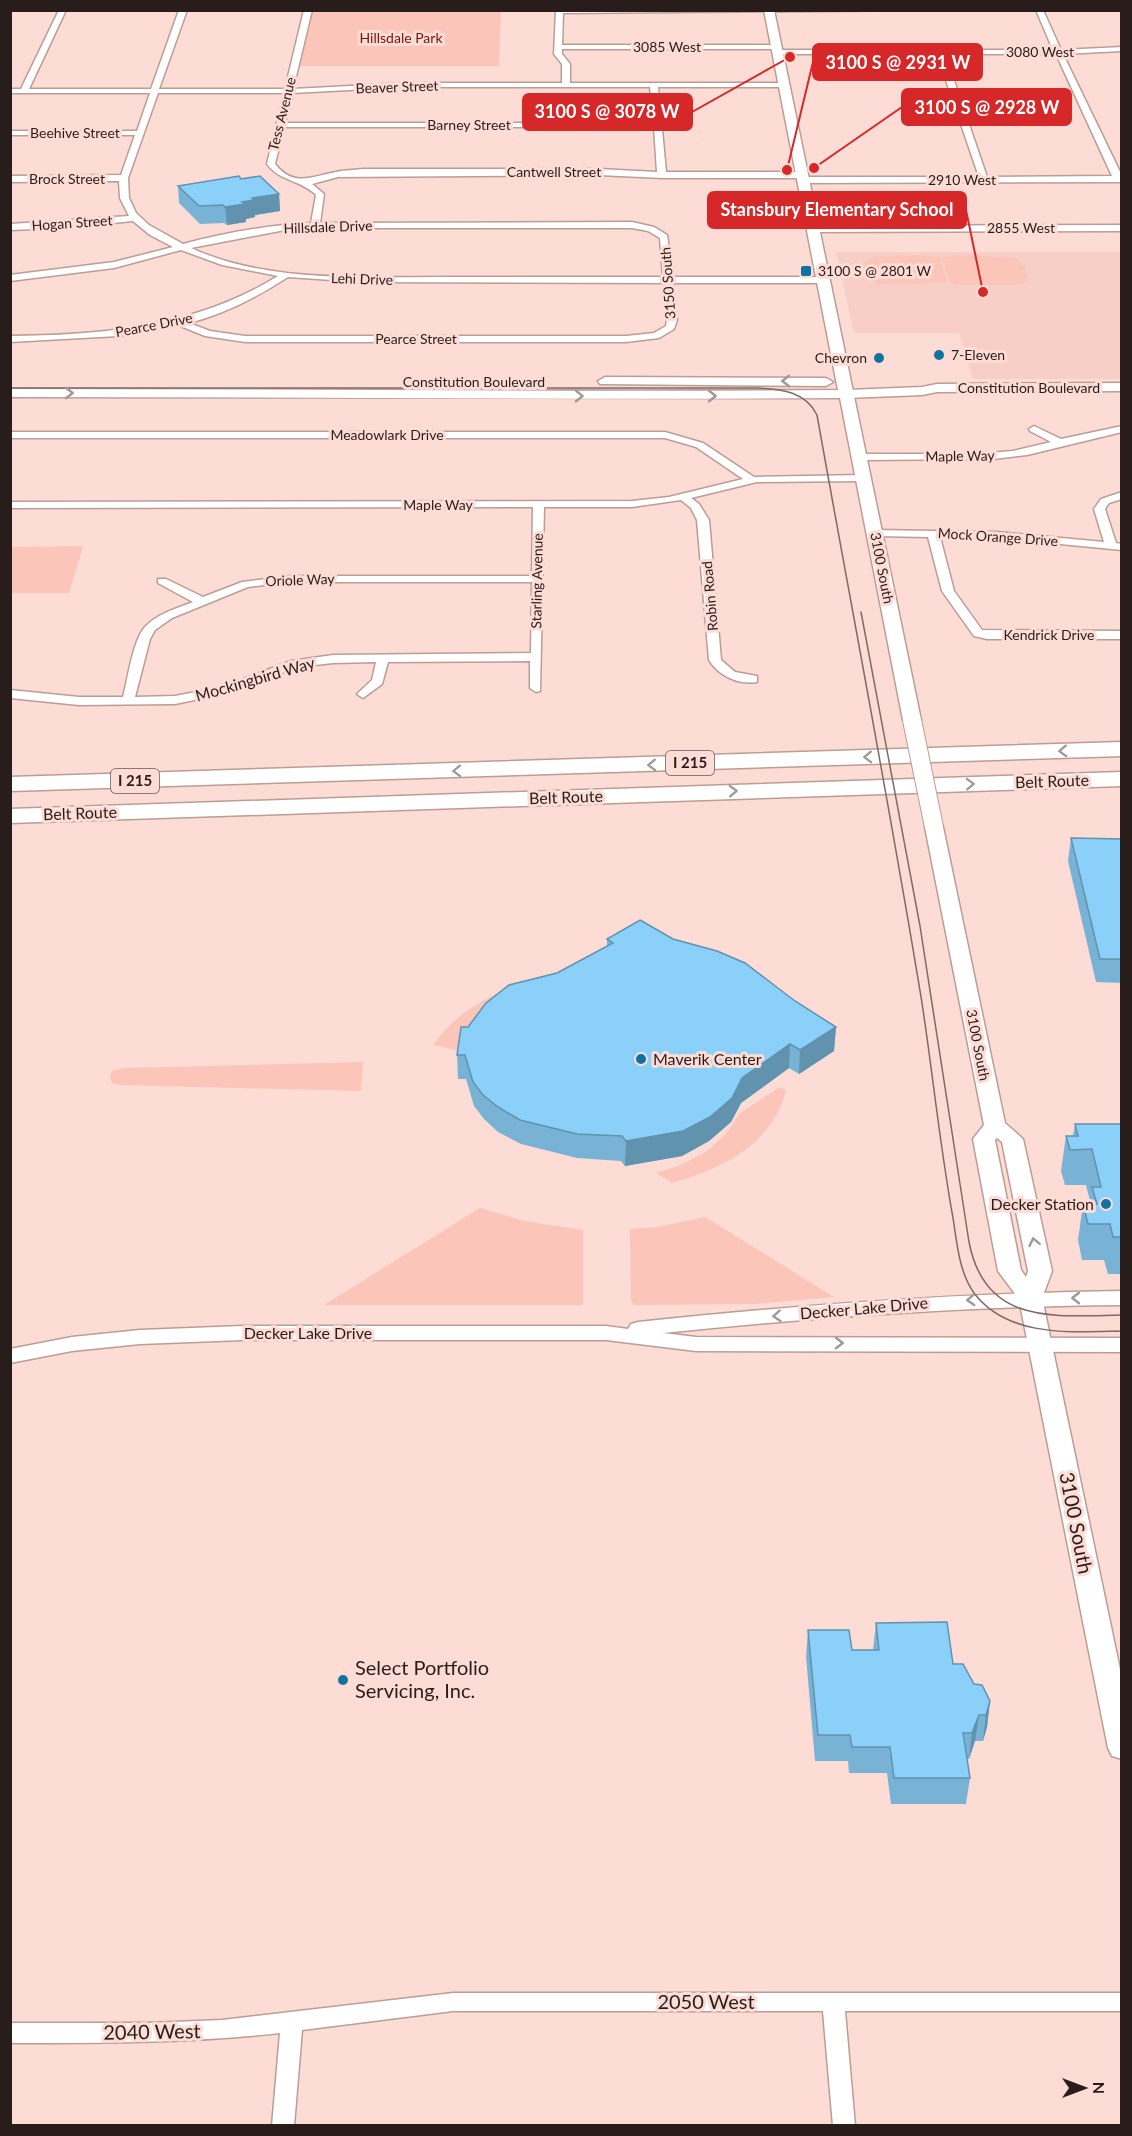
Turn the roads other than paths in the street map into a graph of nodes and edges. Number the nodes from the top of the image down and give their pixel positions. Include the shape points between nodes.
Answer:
1 (63, 10) edge
2 (183, 10) edge
3 (308, 10) edge
4 (929, 10) edge
5 (1039, 10) edge
6 (558, 11) edge
7 (769, 11) edge
8 (558, 47) junction
9 (777, 49) junction
10 (1122, 49) edge
11 (940, 52) junction
12 (1058, 52) junction
13 (566, 85) junction
14 (654, 85) junction
15 (784, 85) junction
16 (10, 91) edge
17 (24, 91) junction
18 (155, 91) junction
19 (288, 91) junction
20 (280, 125) junction
21 (658, 125) junction
22 (10, 133) edge
23 (140, 133) junction
24 (662, 175) junction
25 (10, 178) edge
26 (124, 178) junction
27 (803, 178) junction
28 (1119, 179) edge
29 (984, 180) junction
30 (306, 183) junction
31 (134, 218) junction
32 (315, 226) junction
33 (10, 227) edge
34 (1122, 228) edge
35 (651, 229) joint
36 (813, 229) junction
37 (183, 248) junction
38 (287, 274) junction
39 (10, 278) edge
40 (669, 280) junction
41 (824, 280) junction
42 (179, 322) junction
43 (656, 336) joint
44 (10, 339) edge
45 (39, 378) dead end
46 (1122, 387) edge
47 (846, 388) junction
48 (10, 393) edge
49 (1034, 429) dead end
50 (1122, 429) edge
51 (10, 435) edge
52 (1059, 442) junction
53 (859, 457) junction
54 (863, 478) junction
55 (750, 479) junction
56 (1122, 495) edge
57 (682, 497) junction
58 (10, 505) edge
59 (539, 505) junction
60 (875, 533) junction
61 (933, 533) junction
62 (1116, 547) edge
63 (537, 579) junction
64 (162, 581) dead end
65 (201, 602) junction
66 (1122, 634) edge
67 (383, 657) junction
68 (536, 657) junction
69 (753, 680) dead end
70 (536, 688) dead end
71 (10, 694) edge
72 (363, 694) dead end
73 (128, 701) junction
74 (1122, 749) edge
75 (10, 770) edge
76 (259, 777) junction
77 (1122, 779) edge
78 (10, 784) edge
79 (465, 800) junction
80 (10, 816) edge
81 (10, 834) edge
82 (1030, 1298) junction
83 (1122, 1298) edge
84 (606, 1333) junction
85 (1040, 1344) junction
86 (1122, 1346) edge
87 (10, 1356) edge
88 (1122, 1748) edge
89 (1122, 2002) edge
90 (833, 2003) junction
91 (292, 2023) junction
92 (10, 2033) edge
93 (283, 2126) edge
94 (844, 2126) edge

1 - 17 street
2 - 18 street
3 - 19 street, Tess Avenue
4 - 7 street
5 - 12 street
6 - 7 street
6 - 8 street
7 - 9 main road, 3100 South
8 - 9 street, 3085 West
8 - 13 street via 566,66
9 - 11 street, 3080 West
9 - 15 main road, 3100 South
10 - 12 street, 3080 West
11 - 12 street, 3080 West
11 - 29 street
12 - 28 street
13 - 14 street, Beaver Street
13 - 19 street, Beaver Street via 396,85
14 - 15 street, Beaver Street
14 - 21 street
15 - 27 main road, 3100 South
16 - 17 street, Beaver Street
17 - 18 street, Beaver Street
18 - 19 street, Beaver Street
18 - 23 street
19 - 20 street, Tess Avenue
20 - 21 street, Barney Street
20 - 30 street, Tess Avenue via 272,167
21 - 24 street
22 - 23 street, Beehive Street
23 - 26 street
24 - 27 street, Cantwell Street
24 - 30 street, Cantwell Street via 355,172
25 - 26 street, Brock Street
26 - 31 street via 123,197
27 - 29 street, 2910 West
27 - 36 main road, 3100 South
28 - 29 street, 2910 West
30 - 32 street via 320,194
31 - 33 street, Hogan Street
31 - 37 street, Lehi Drive
32 - 35 street, Hillsdale Drive via 618,225
32 - 37 street, Hillsdale Drive via 250,232
34 - 36 street, 2855 West
35 - 40 street, 3150 South via 664,237
36 - 41 main road, 3100 South
37 - 38 street, Lehi Drive via 234,264
37 - 39 street, Hillsdale Drive via 114,265
38 - 40 street, Lehi Drive via 369,280
38 - 42 street, Pearce Drive via 248,298
40 - 41 street, Lehi Drive
40 - 43 street, 3150 South via 672,323
41 - 47 main road, 3100 South
42 - 43 street, Pearce Street via 208,334 244,339
42 - 44 street, Pearce Drive via 96,335
47 -> 45 main road, Constitution Boulevard
46 - 47 street, Constitution Boulevard via 937,388 922,392
48 -> 47 main road, Constitution Boulevard via 576,396
47 - 53 main road, 3100 South
49 - 52 street
50 - 52 street, Maple Way
51 - 55 street, Meadowlark Drive via 672,435 699,443
52 - 53 street, Maple Way via 1025,452 990,456
53 - 54 main road, 3100 South
54 - 55 street, Maple Way
54 - 60 main road, 3100 South
55 - 57 street, Maple Way
56 - 62 street via 1105,501 1099,509
57 - 59 street, Maple Way via 645,504
57 - 69 street, Robin Road via 695,506 703,520 715,660 728,673
58 - 59 street, Maple Way
59 - 63 street, Starling Avenue
60 - 61 street, Mock Orange Drive
60 - 82 main road, 3100 South, bridge via 995,1126 1012,1139 1040,1271
61 - 62 street, Mock Orange Drive
61 - 66 street, Kendrick Drive via 948,591 978,633
63 - 65 street, Oriole Way via 275,580 246,584
63 - 68 street, Starling Avenue
64 - 65 street
65 - 73 street, Oriole Way via 161,620 146,634
67 - 68 street, Mockingbird Way
67 - 72 street via 378,681
67 - 73 street, Mockingbird Way via 314,661 210,694 175,700
68 - 70 street, Starling Avenue
71 - 73 street, Mockingbird Way via 59,700
74 -> 76 highway, Belt Route / I 215
75 - 76 highway
76 - 78 highway, Belt Route / I 215
79 -> 77 highway, Belt Route / I 215
79 - 80 highway, Belt Route / I 215
79 - 81 highway via 265,820
83 -> 82 street, Decker Lake Drive
82 -> 84 street, Decker Lake Drive via 889,1305
82 - 85 main road, 3100 South
84 -> 85 street, Decker Lake Drive via 696,1344
84 - 87 street, Decker Lake Drive via 189,1334 72,1344
85 - 86 street, Decker Lake Drive
85 - 88 main road, 3100 South
89 - 90 street, 2050 West
90 - 91 street, 2050 West via 453,2002
90 - 94 street
91 - 92 street, 2040 West via 187,2032
91 - 93 street

